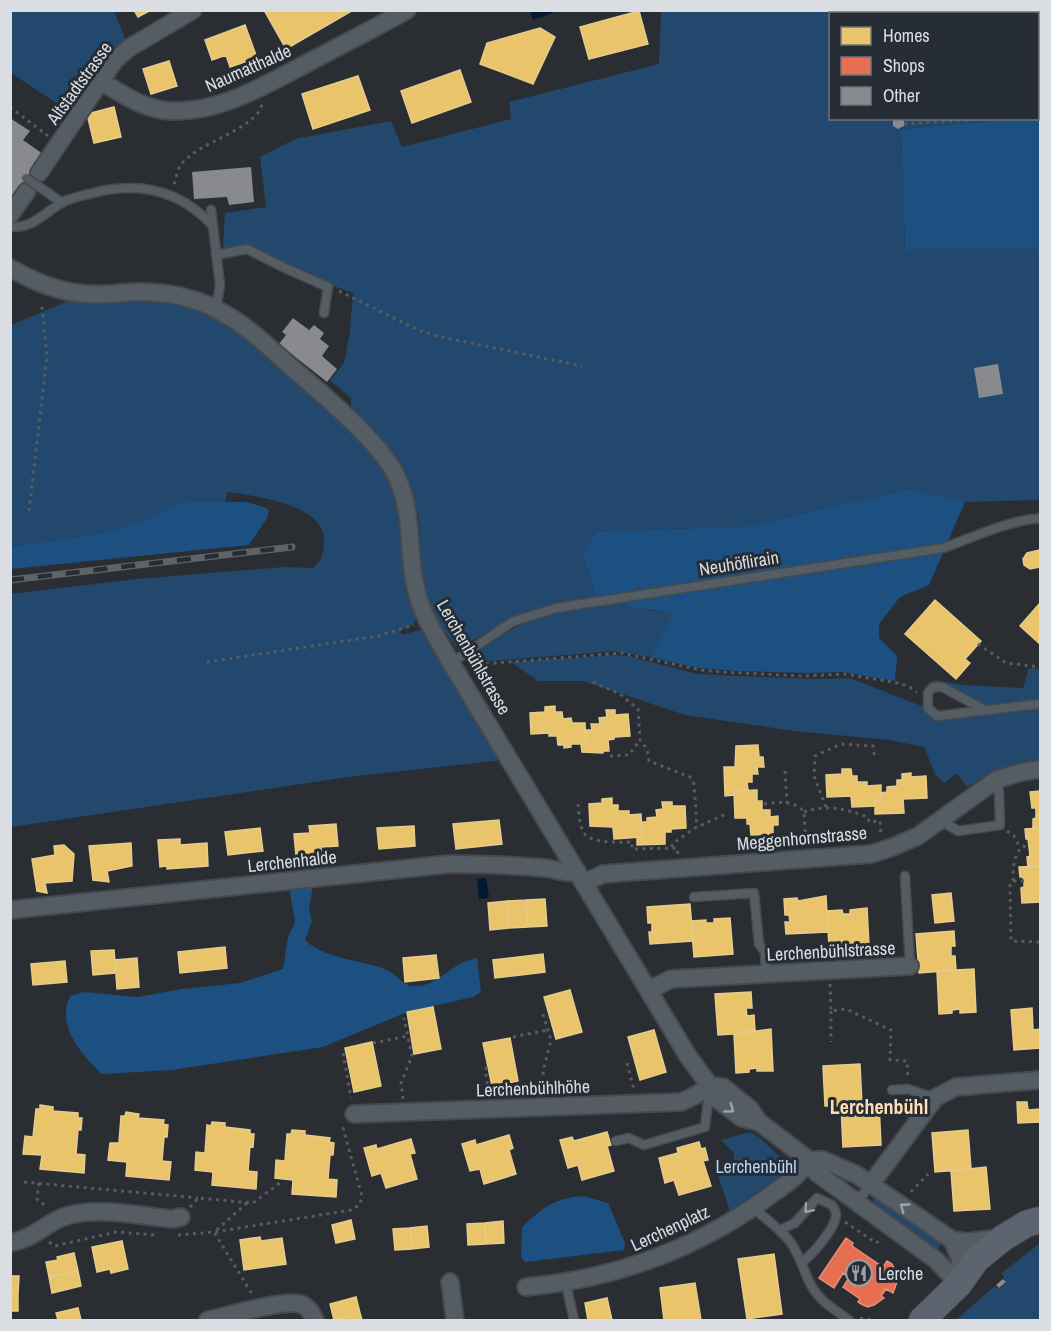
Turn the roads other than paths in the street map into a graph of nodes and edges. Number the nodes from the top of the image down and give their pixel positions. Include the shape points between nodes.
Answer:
1 (193, 10) edge
2 (407, 10) edge
3 (100, 81) junction
4 (31, 181) junction
5 (62, 203) junction
6 (211, 210) dead end
7 (10, 215) edge
8 (212, 225) junction
9 (10, 226) edge
10 (216, 255) junction
11 (10, 268) edge
12 (216, 310) junction
13 (324, 313) dead end
14 (1041, 518) edge
15 (458, 664) junction
16 (1041, 704) edge
17 (983, 709) junction
18 (1041, 769) edge
19 (996, 780) junction
20 (940, 820) junction
21 (905, 876) dead end
22 (581, 877) junction
23 (694, 897) dead end
24 (10, 910) edge
25 (910, 966) joint
26 (766, 974) junction
27 (649, 990) junction
28 (1041, 1080) edge
29 (710, 1086) junction
30 (892, 1090) dead end
31 (935, 1098) junction
32 (351, 1112) road end
33 (616, 1141) dead end
34 (809, 1160) junction
35 (871, 1184) junction
36 (857, 1202) junction
37 (753, 1208) junction
38 (181, 1217) road end
39 (1041, 1220) edge
40 (780, 1230) junction
41 (1041, 1231) edge
42 (1003, 1238) junction
43 (952, 1240) junction
44 (10, 1243) edge
45 (802, 1262) junction
46 (450, 1282) dead end
47 (566, 1284) junction
48 (959, 1284) junction
49 (526, 1287) dead end
50 (208, 1320) edge
51 (315, 1320) edge
52 (455, 1320) edge
53 (574, 1320) edge
54 (849, 1320) edge
55 (922, 1320) edge

1 - 3 street, Altstadtstrasse via 129,48
2 - 3 street, Naumatthalde via 259,87 198,110 169,111 139,103
3 - 4 street, Altstadtstrasse
4 - 5 lane, bridge
4 - 7 street, Altstadtstrasse
5 - 8 lane via 106,189 133,186 162,192
5 - 9 lane via 38,220 17,228
6 - 8 lane
8 - 10 lane
10 - 12 lane via 220,285
10 - 13 lane via 248,249 328,287
11 - 12 street, Lerchenbühlstrasse via 48,287 66,291 88,295 164,293
12 - 15 street, Lerchenbühlstrasse via 255,335 363,433 388,463 399,480 409,513 416,589 427,621
14 - 15 lane, Neuhöflirain via 997,528 943,549 556,608 512,622
15 - 22 street, Lerchenbühlstrasse
16 - 17 lane
17 - 17 lane via 938,716 928,708 927,697 933,687 942,687
18 - 19 street, Meggenhornstrasse
19 - 20 street, Meggenhornstrasse
19 - 20 lane via 1000,825 958,831
20 - 22 street, Meggenhornstrasse via 918,836 871,854
21 - 25 lane
22 - 24 street, Lerchenhalde via 504,864 448,864
22 - 27 street, Lerchenbühlstrasse
23 - 26 lane via 754,893
25 - 26 street, Lerchenbühlstrasse
26 - 27 street, Lerchenbühlstrasse via 671,979
27 - 29 street, Lerchenbühlstrasse
28 - 31 street via 956,1087
29 - 32 street, Lerchenbühlhöhe via 681,1102
29 - 33 lane via 705,1127 644,1145 628,1138
29 - 34 street via 723,1087 750,1108 759,1122
30 - 31 lane via 908,1089
31 - 35 street
34 - 35 street via 835,1163
34 - 36 street via 817,1173
34 - 37 street, Lerchenplatz via 801,1173
35 - 36 lane
43 -> 35 street
36 - 48 street via 936,1260
37 - 40 lane
37 - 47 street, Lerchenplatz via 704,1237 653,1260
38 - 44 street via 173,1220 82,1212 61,1218 25,1240
39 - 42 main road
40 - 45 lane
45 -> 40 lane via 831,1228 836,1215 832,1205 817,1198 795,1223
41 - 48 main road via 984,1273
42 - 43 street
42 - 48 main road via 976,1260
43 - 48 street via 960,1258
45 - 54 lane via 809,1283 825,1304
46 - 52 street
47 - 49 street, Lerchenplatz
47 - 53 lane
48 - 55 main road
50 - 51 street via 289,1303 310,1309

